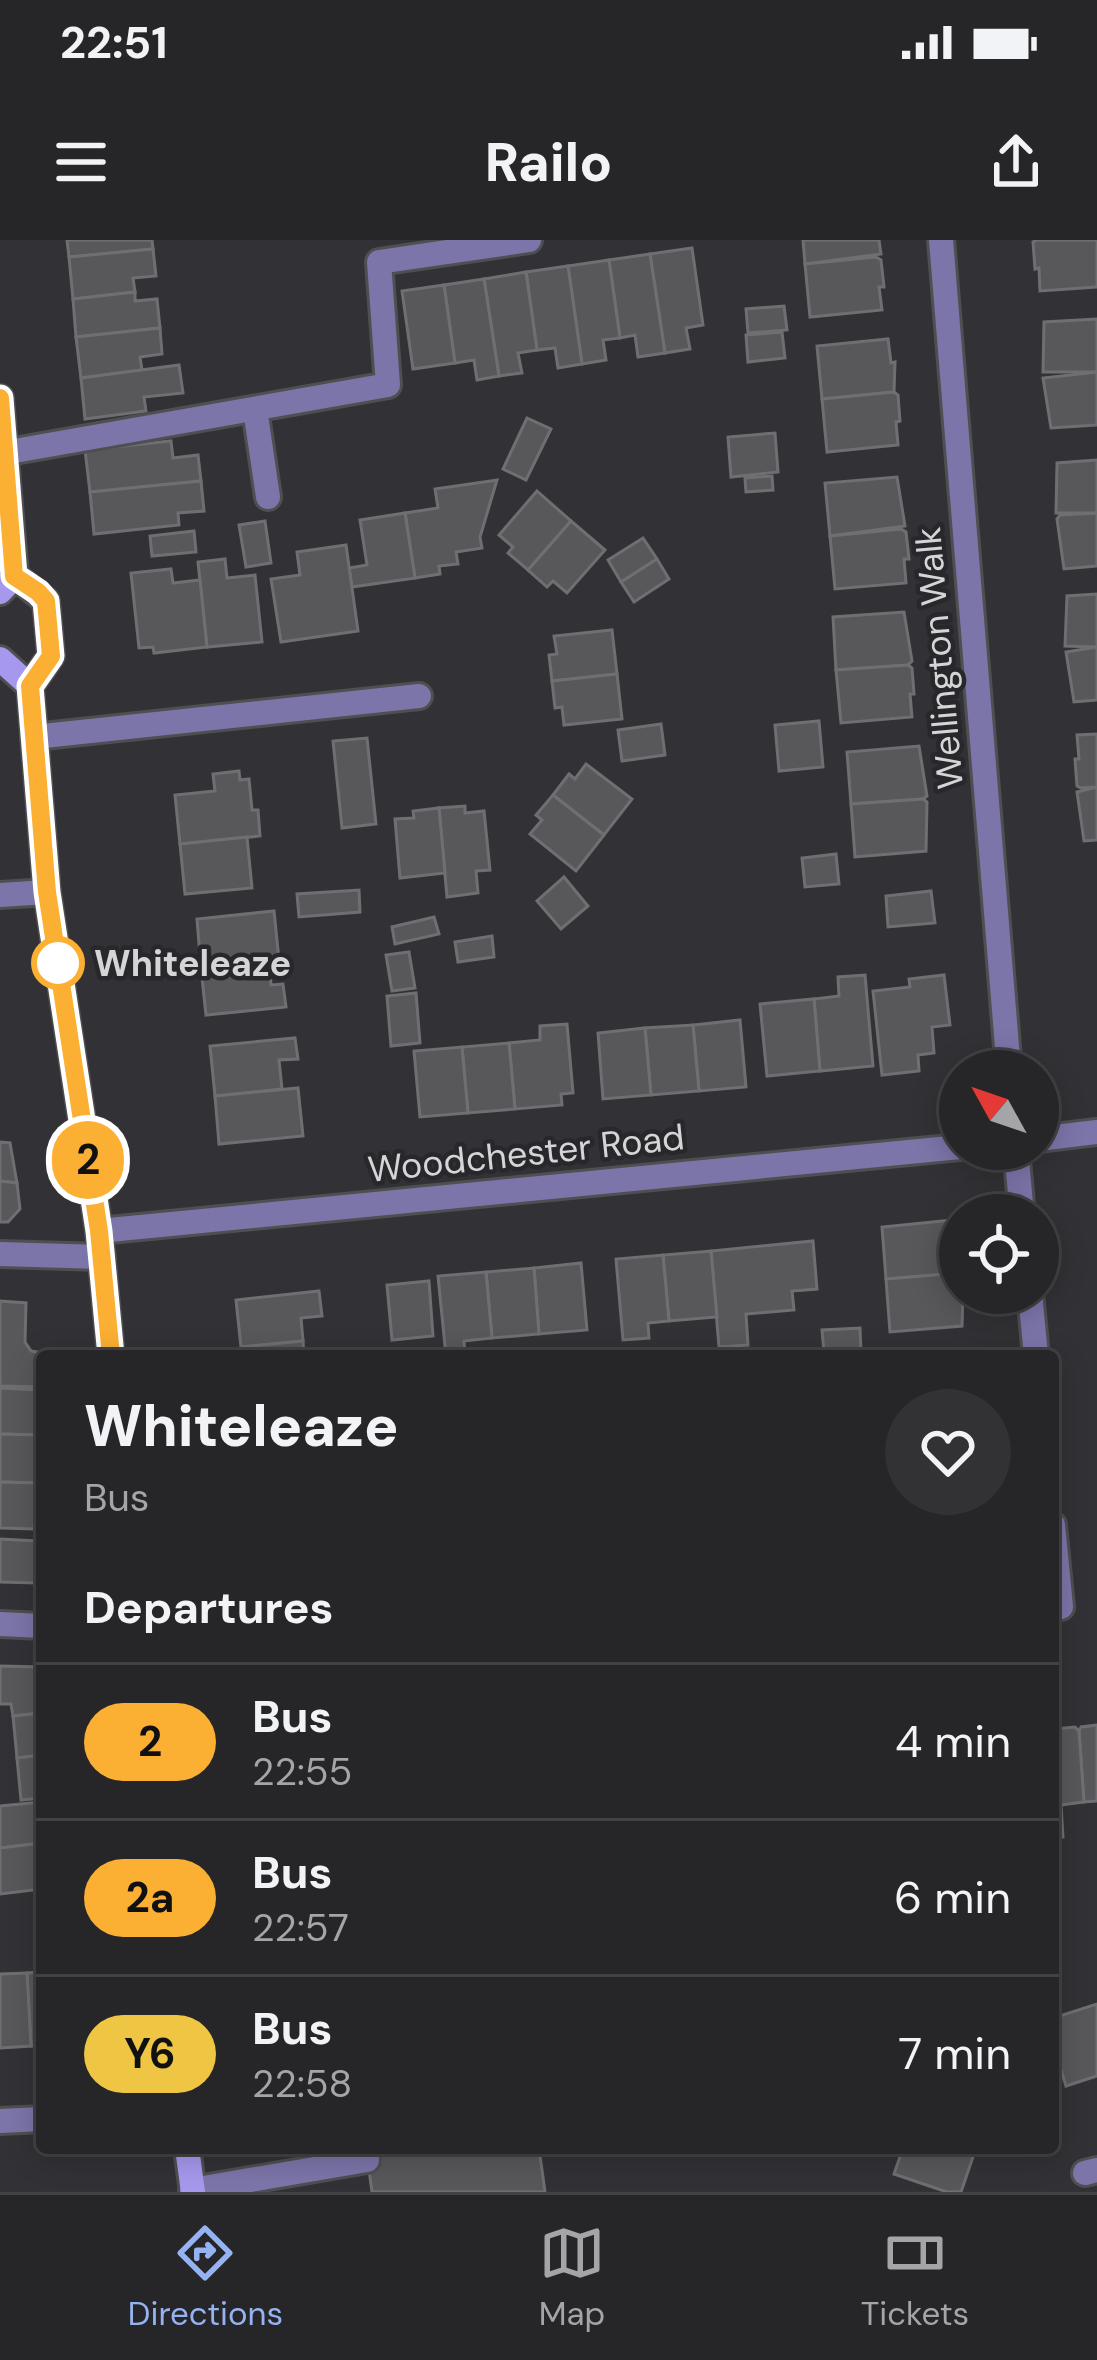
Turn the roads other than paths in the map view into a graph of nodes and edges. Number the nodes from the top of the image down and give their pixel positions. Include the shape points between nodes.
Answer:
1 (529, 240) edge
2 (941, 240) edge
3 (0, 398) edge
4 (254, 409) junction
5 (3, 453) edge
6 (268, 496) dead end
7 (6, 538) edge
8 (7, 584) edge
9 (0, 659) edge
10 (30, 686) junction
11 (418, 696) dead end
12 (34, 737) junction
13 (47, 892) junction
14 (0, 895) edge
15 (1008, 1050) edge
16 (1097, 1132) edge
17 (1059, 1136) edge
18 (939, 1149) edge
19 (100, 1244) junction
20 (0, 1255) edge
21 (1032, 1314) edge
22 (110, 1350) edge
23 (1035, 1350) edge
24 (1059, 1587) edge
25 (1061, 1607) dead end
26 (0, 1624) edge
27 (36, 1626) edge
28 (36, 2119) edge
29 (0, 2121) edge
30 (188, 2154) edge
31 (367, 2160) dead end
32 (192, 2191) edge

1 - 4 street via 379,262 388,385
2 - 15 street, Wellington Walk
3 - 5 main road
4 - 5 street
4 - 6 street
5 - 7 main road
7 - 8 main road
8 - 10 main road via 46,601 51,656
9 - 10 main road
10 - 12 main road
11 - 12 street
12 - 13 main road
13 - 14 street
13 - 19 main road
16 - 17 street
18 - 19 street, Woodchester Road
19 - 20 street, Woodchester Road
19 - 22 main road
21 - 23 street
24 - 25 street
26 - 27 street
28 - 29 street
30 - 32 main road
31 - 32 street

